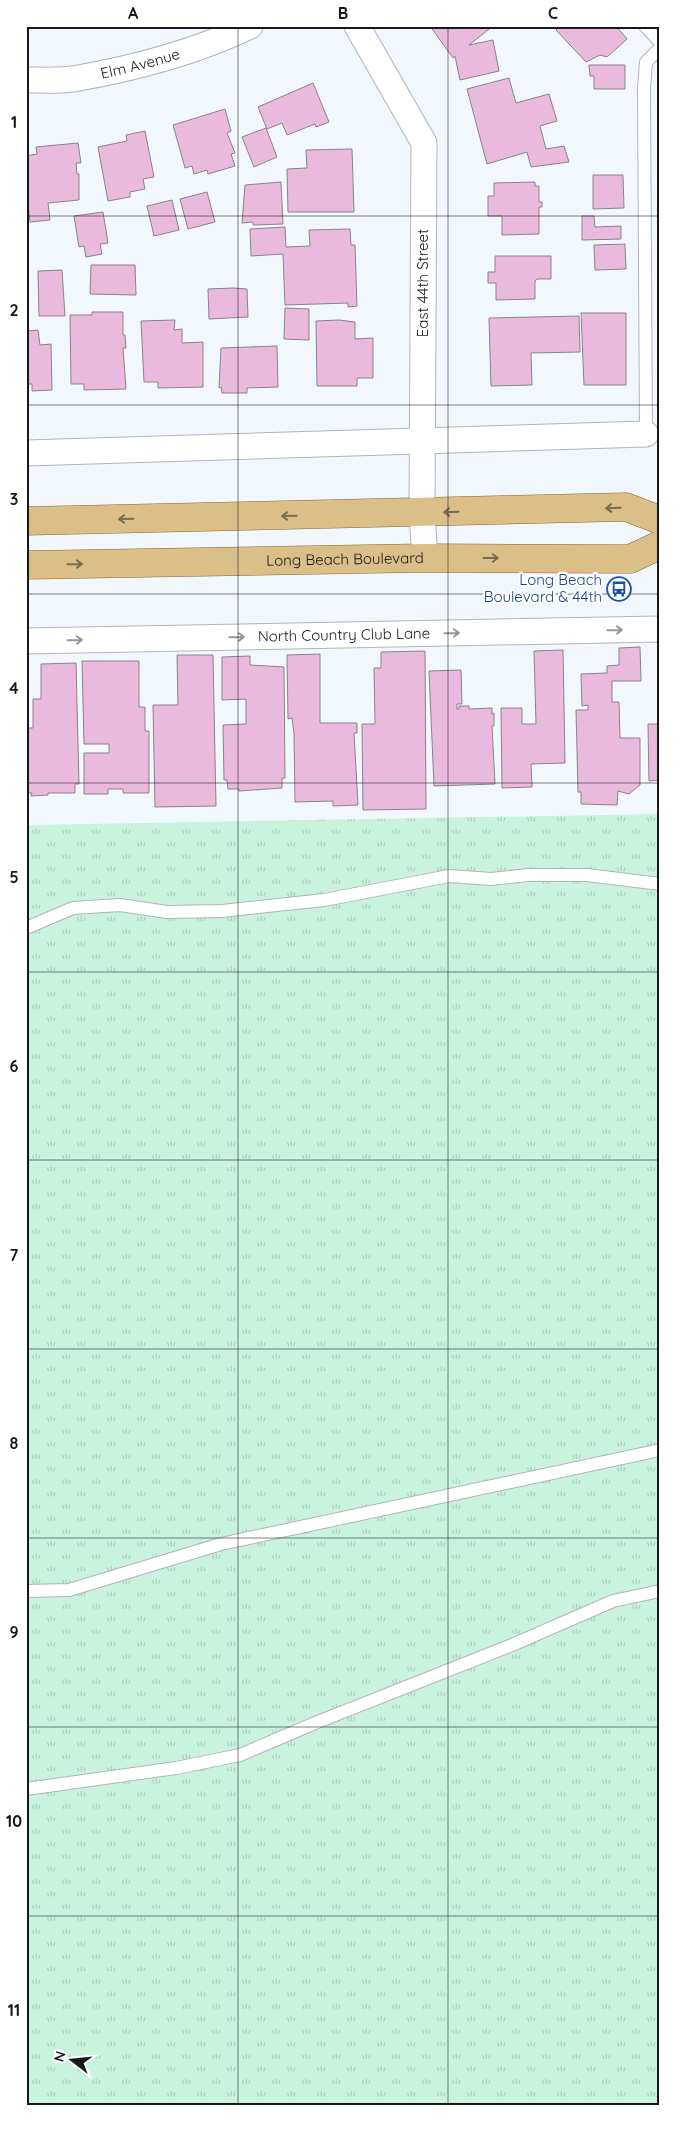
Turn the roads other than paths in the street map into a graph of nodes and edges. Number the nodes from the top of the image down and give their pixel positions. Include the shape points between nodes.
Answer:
1 (250, 26) edge
2 (357, 26) edge
3 (645, 26) edge
4 (660, 42) edge
5 (660, 48) edge
6 (26, 80) edge
7 (646, 434) joint
8 (422, 442) junction
9 (26, 453) edge
10 (422, 513) junction
11 (660, 520) edge
12 (26, 522) edge
13 (660, 545) edge
14 (425, 558) junction
15 (26, 565) edge
16 (660, 629) edge
17 (26, 641) edge
18 (660, 884) edge
19 (26, 928) edge
20 (660, 1450) edge
21 (26, 1591) edge
22 (660, 1591) edge
23 (26, 1789) edge

1 - 6 street, Elm Avenue via 170,56 71,79
2 - 8 street, East 44th Street via 424,143
3 - 4 lane
5 - 7 lane via 646,62 644,89
7 - 8 street
8 - 9 street
8 - 10 street, East 44th Street
11 -> 10 main road via 626,507
10 -> 12 main road
10 - 14 street, East 44th Street
14 -> 13 main road, Long Beach Boulevard via 630,559
15 -> 14 main road, Long Beach Boulevard
17 -> 16 street, North Country Club Lane
18 - 19 lane via 587,875 491,879 449,876 324,900 222,911 167,912 120,905 74,908
20 - 21 lane via 221,1544 70,1590
22 - 23 lane via 613,1601 240,1755 176,1768

